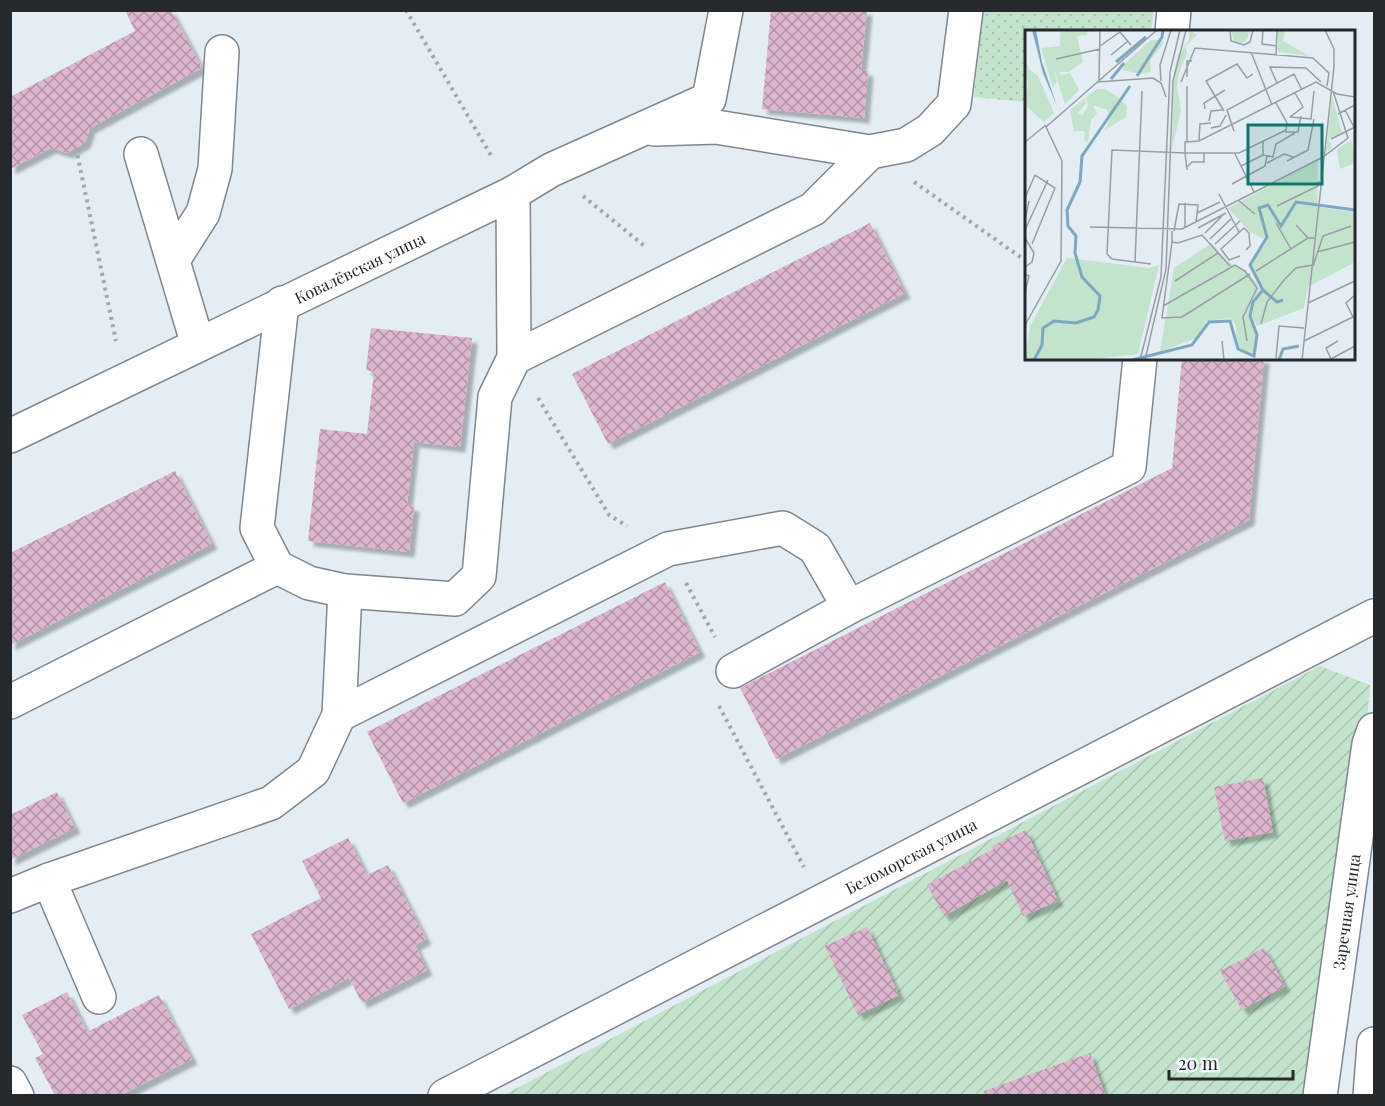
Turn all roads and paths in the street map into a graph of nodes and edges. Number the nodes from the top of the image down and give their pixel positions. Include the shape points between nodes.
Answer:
1 (406, 10) edge
2 (726, 10) edge
3 (966, 10) edge
4 (1174, 10) edge
5 (1172, 30) edge
6 (222, 52) dead end
7 (639, 129) junction
8 (76, 148) dead end
9 (870, 152) junction
10 (141, 154) dead end
11 (551, 170) junction
12 (513, 193) junction
13 (173, 260) junction
14 (1025, 260) edge
15 (680, 275) junction
16 (282, 303) junction
17 (198, 345) junction
18 (514, 358) junction
19 (1140, 360) edge
20 (124, 381) junction
21 (10, 436) edge
22 (668, 549) junction
23 (277, 567) junction
24 (345, 591) junction
25 (849, 607) junction
26 (1374, 616) edge
27 (733, 671) junction
28 (10, 702) edge
29 (339, 715) junction
30 (1374, 730) edge
31 (49, 880) junction
32 (10, 896) edge
33 (820, 900) junction
34 (99, 997) dead end
35 (1374, 1044) edge
36 (10, 1083) edge
37 (16, 1095) edge
38 (445, 1095) edge
39 (1320, 1095) edge
40 (1370, 1095) edge

1 - 12 path
2 - 7 street, Ковалёвская улица via 709,99
3 - 9 street via 954,105 930,130 906,146
4 - 5 street
6 - 13 street via 215,169 202,213
7 - 9 street via 716,127
7 - 11 street, Ковалёвская улица
8 - 20 path
9 - 14 path
9 - 15 street via 813,209
10 - 13 street
11 - 12 street, Ковалёвская улица
11 - 15 path
12 - 16 street, Ковалёвская улица
12 - 18 street
13 - 17 street
15 - 18 street
16 - 17 street, Ковалёвская улица
16 - 23 street via 258,528
17 - 20 street, Ковалёвская улица
18 - 22 path via 609,515
18 - 24 street via 495,397 479,576 455,598
19 - 25 street via 1129,467
20 - 21 street, Ковалёвская улица
22 - 25 street via 783,528 815,548
22 - 27 path
22 - 29 street
23 - 24 street via 309,583
23 - 28 street
24 - 29 street
25 - 27 street
26 - 33 street, Беломорская улица
27 - 33 path via 719,705
29 - 31 street via 313,771 271,802
30 - 39 street, Заречная улица
31 - 32 street
31 - 34 street
33 - 38 street, Беломорская улица
35 - 40 street
36 - 37 street

